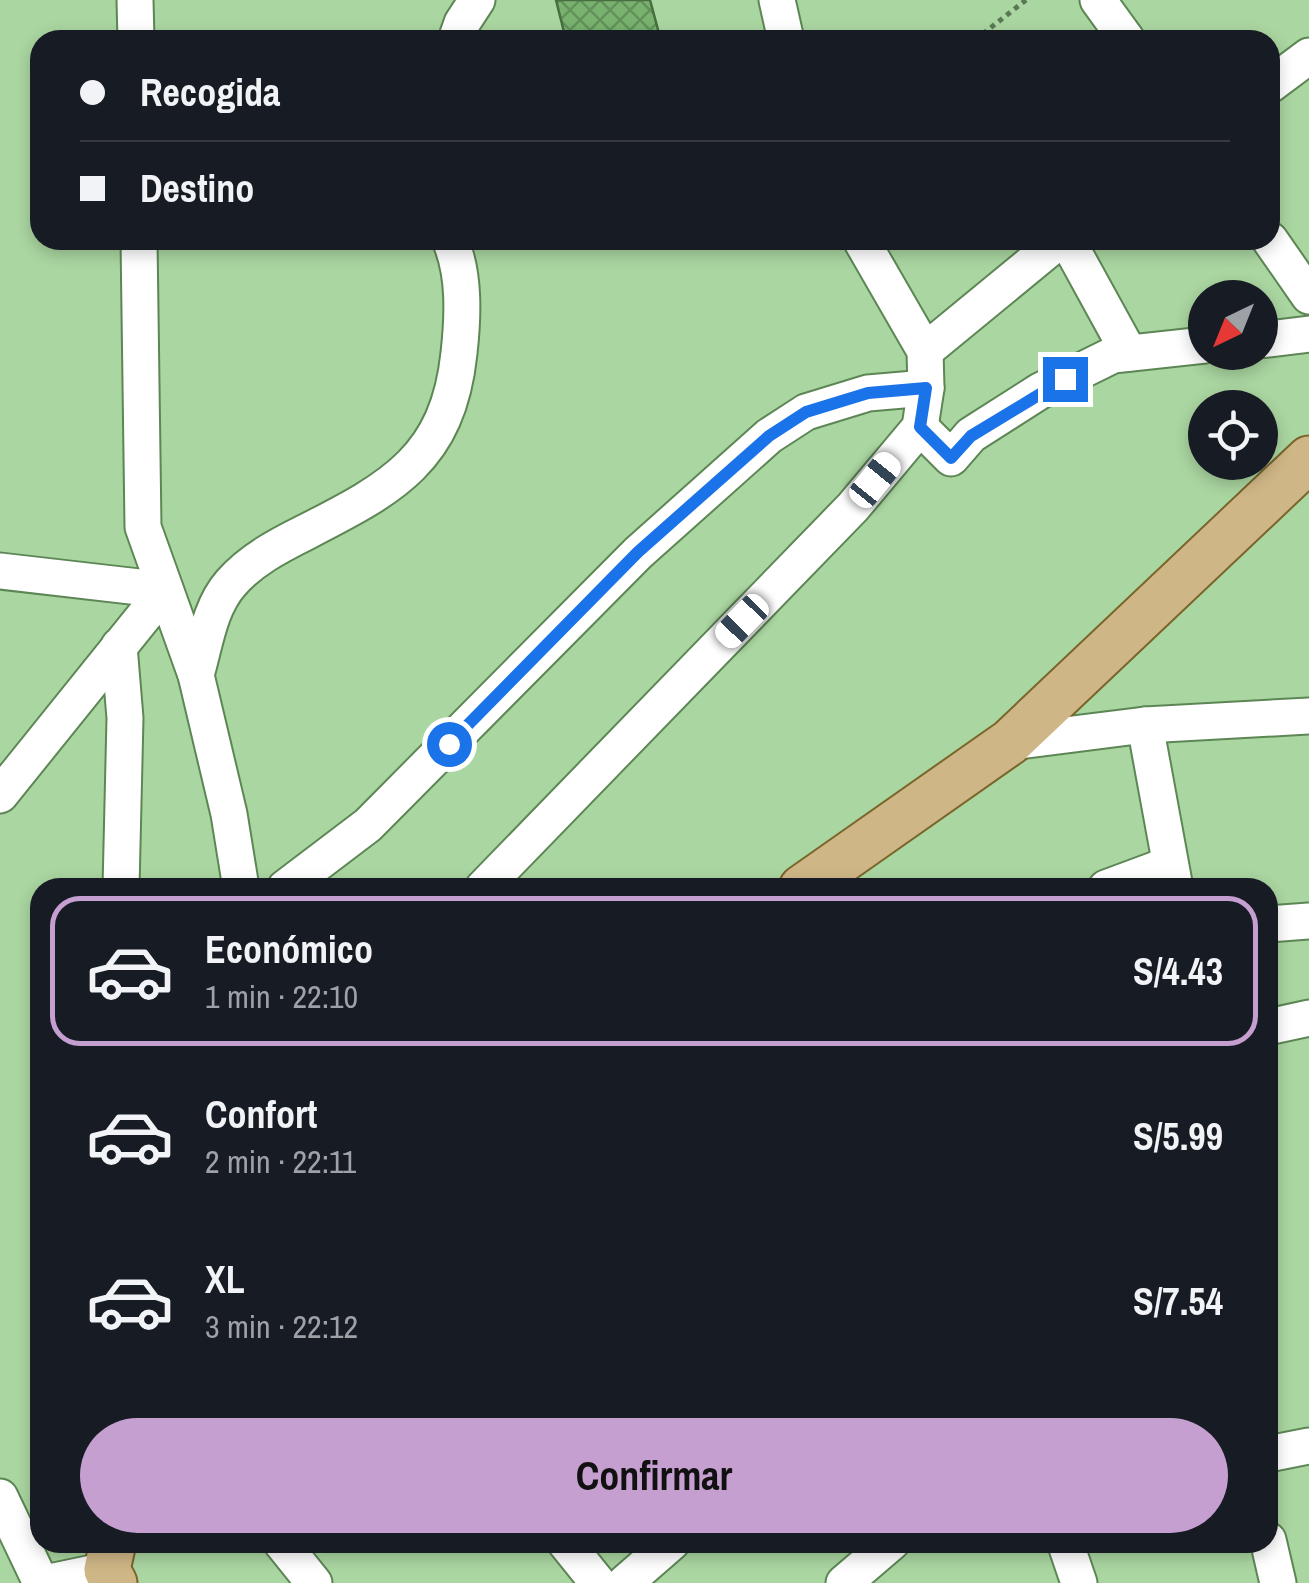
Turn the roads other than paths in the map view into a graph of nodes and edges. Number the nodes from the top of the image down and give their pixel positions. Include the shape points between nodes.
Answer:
1 (135, 0) edge
2 (477, 0) edge
3 (778, 0) edge
4 (1098, 0) edge
5 (136, 30) edge
6 (459, 30) edge
7 (784, 30) edge
8 (1120, 30) edge
9 (1309, 56) edge
10 (1280, 78) edge
11 (139, 250) edge
12 (455, 250) edge
13 (867, 250) edge
14 (1051, 250) edge
15 (1069, 250) edge
16 (1277, 250) edge
17 (1309, 296) edge
18 (1309, 334) edge
19 (1278, 338) edge
20 (1188, 347) edge
21 (925, 351) junction
22 (1129, 354) junction
23 (926, 388) junction
24 (920, 427) junction
25 (1309, 459) edge
26 (0, 570) edge
27 (165, 590) junction
28 (119, 646) junction
29 (196, 675) junction
30 (1309, 716) edge
31 (1145, 725) junction
32 (1010, 742) junction
33 (0, 796) edge
34 (1171, 876) edge
35 (121, 878) edge
36 (239, 878) edge
37 (298, 878) edge
38 (493, 878) edge
39 (816, 878) edge
40 (1309, 921) edge
41 (1278, 923) edge
42 (1309, 1018) edge
43 (1278, 1024) edge
44 (1309, 1446) edge
45 (1278, 1452) edge
46 (0, 1497) edge
47 (49, 1553) edge
48 (290, 1553) edge
49 (573, 1553) edge
50 (659, 1553) edge
51 (879, 1553) edge
52 (1069, 1553) edge
53 (1271, 1553) edge
54 (0, 1558) edge
55 (111, 1565) edge
56 (42, 1583) edge
57 (314, 1583) edge
58 (598, 1583) edge
59 (624, 1583) edge
60 (844, 1583) edge
61 (1080, 1583) edge
62 (1278, 1583) edge

1 - 5 street
2 - 6 street
3 - 7 street
4 - 8 street
9 - 10 street
11 - 27 street via 143,527
12 - 29 street via 462,331 456,385 433,439 409,471 373,498 264,554 231,583 216,604
13 - 21 street
14 - 21 street
15 - 22 street
16 - 17 street
18 - 19 street
20 - 22 street
21 - 23 street
22 - 24 street via 1040,391 971,436 954,457
23 - 24 street
23 - 37 street via 868,393 806,412 769,436 638,552 368,826
24 - 38 street via 853,507
25 - 32 main road
26 - 27 street
27 - 28 street
27 - 29 street
28 - 33 street
28 - 35 street via 125,718
29 - 36 street
30 - 31 street
31 - 32 street
31 - 34 street
32 - 39 main road
40 - 41 street
42 - 43 street
44 - 45 street
46 - 56 street
47 - 56 street
48 - 57 street
49 - 58 street
50 - 59 street
51 - 60 street
52 - 61 street
53 - 62 street
54 - 56 street via 18,1575
55 - 56 street

